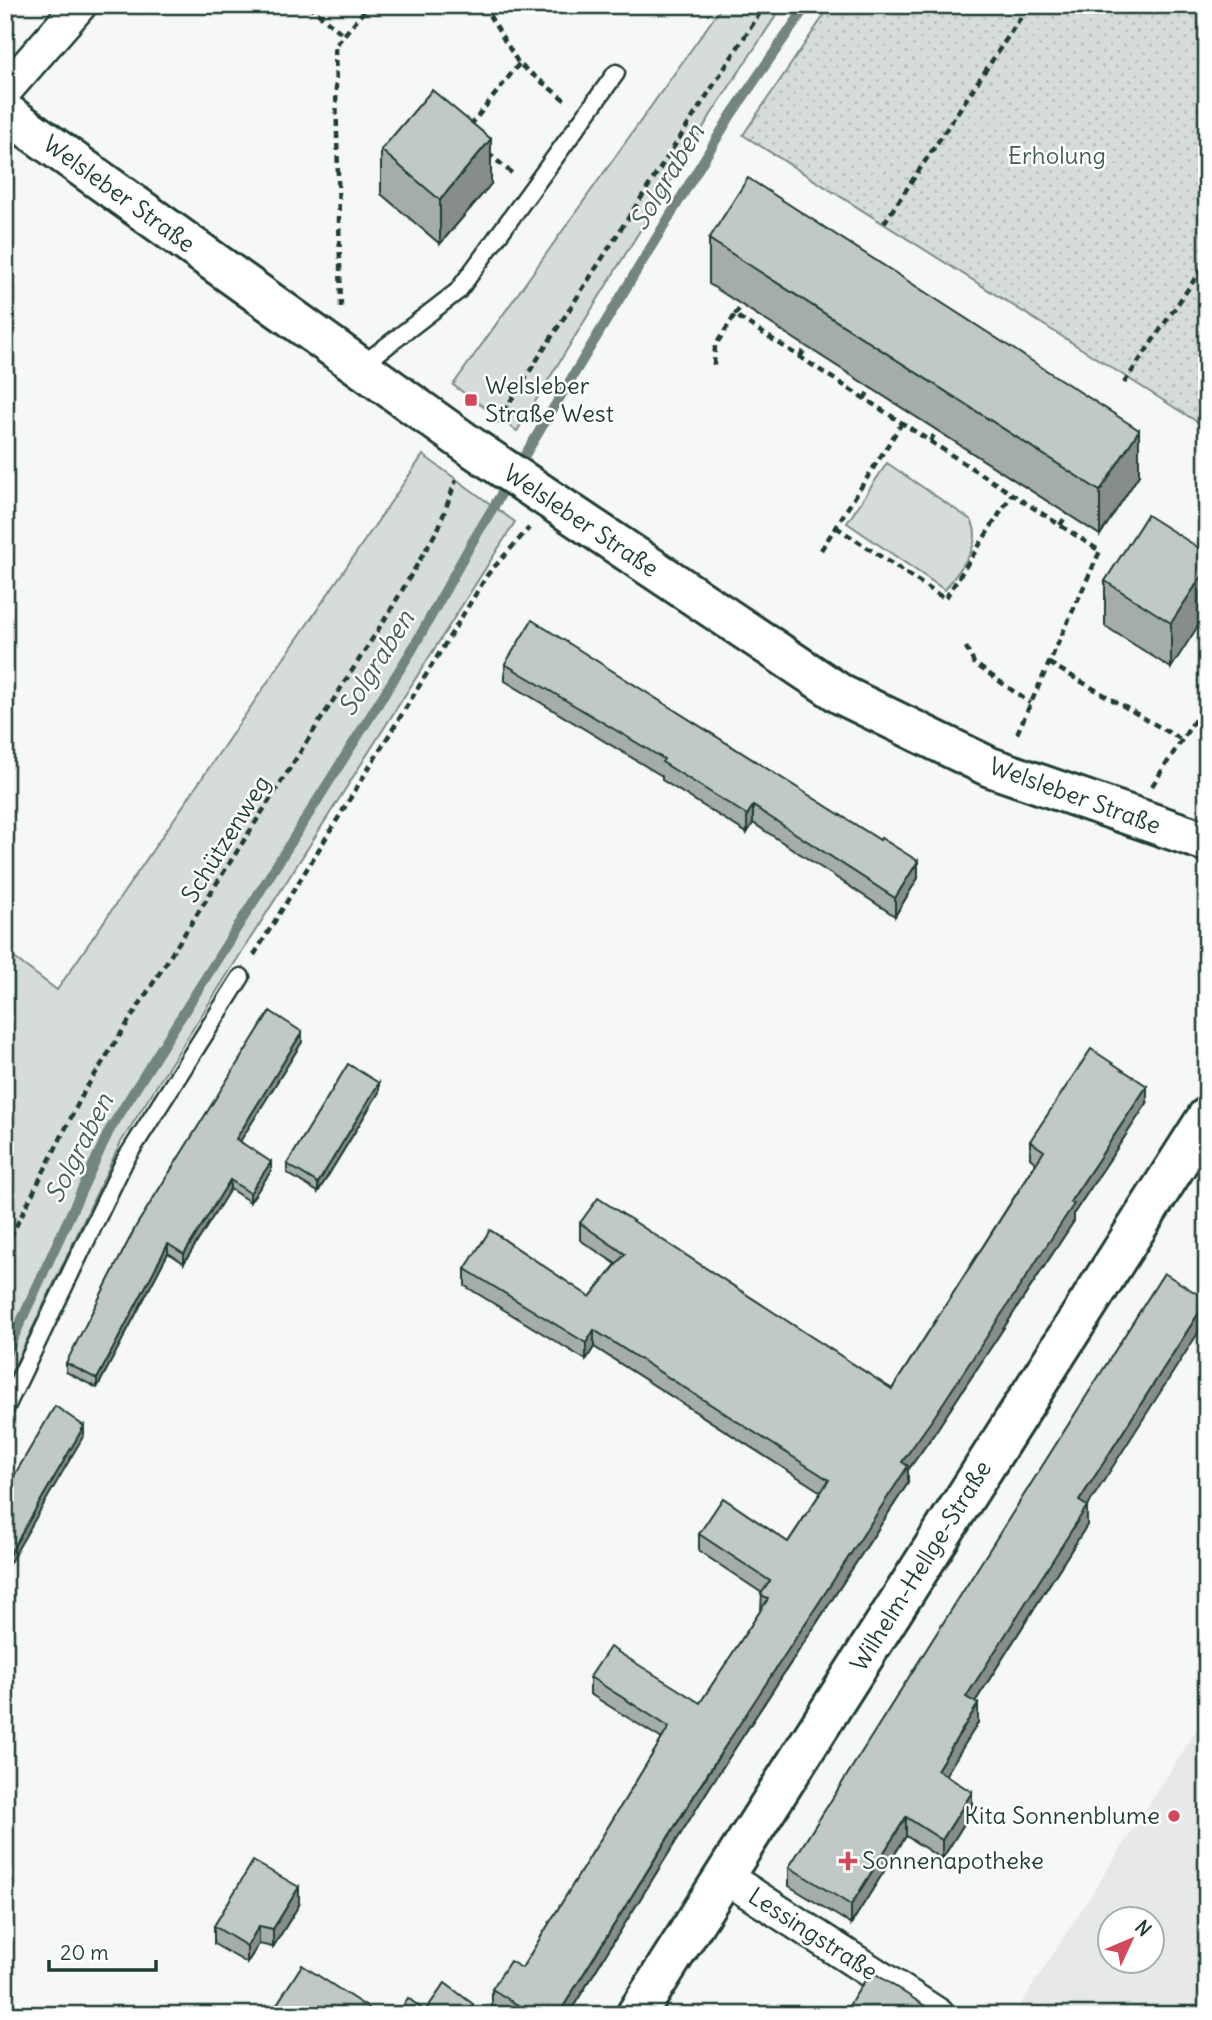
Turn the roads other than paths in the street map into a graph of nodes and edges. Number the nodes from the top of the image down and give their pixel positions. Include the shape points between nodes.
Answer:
1 (80, 5) edge
2 (616, 73) dead end
3 (5, 91) edge
4 (5, 112) edge
5 (352, 358) junction
6 (1207, 842) edge
7 (241, 977) road end
8 (1207, 1117) edge
9 (5, 1409) edge
10 (724, 1876) junction
11 (636, 2015) edge
12 (938, 2015) edge

1 - 3 street
2 - 5 lane via 458,291
4 - 5 street, Welsleber Straße
5 - 6 street, Welsleber Straße via 489,458 842,695 1001,771
7 - 9 lane via 125,1160
8 - 10 street, Wilhelm-Hellge-Straße
10 - 11 street, Wilhelm-Hellge-Straße
10 - 12 street, Lessingstraße

